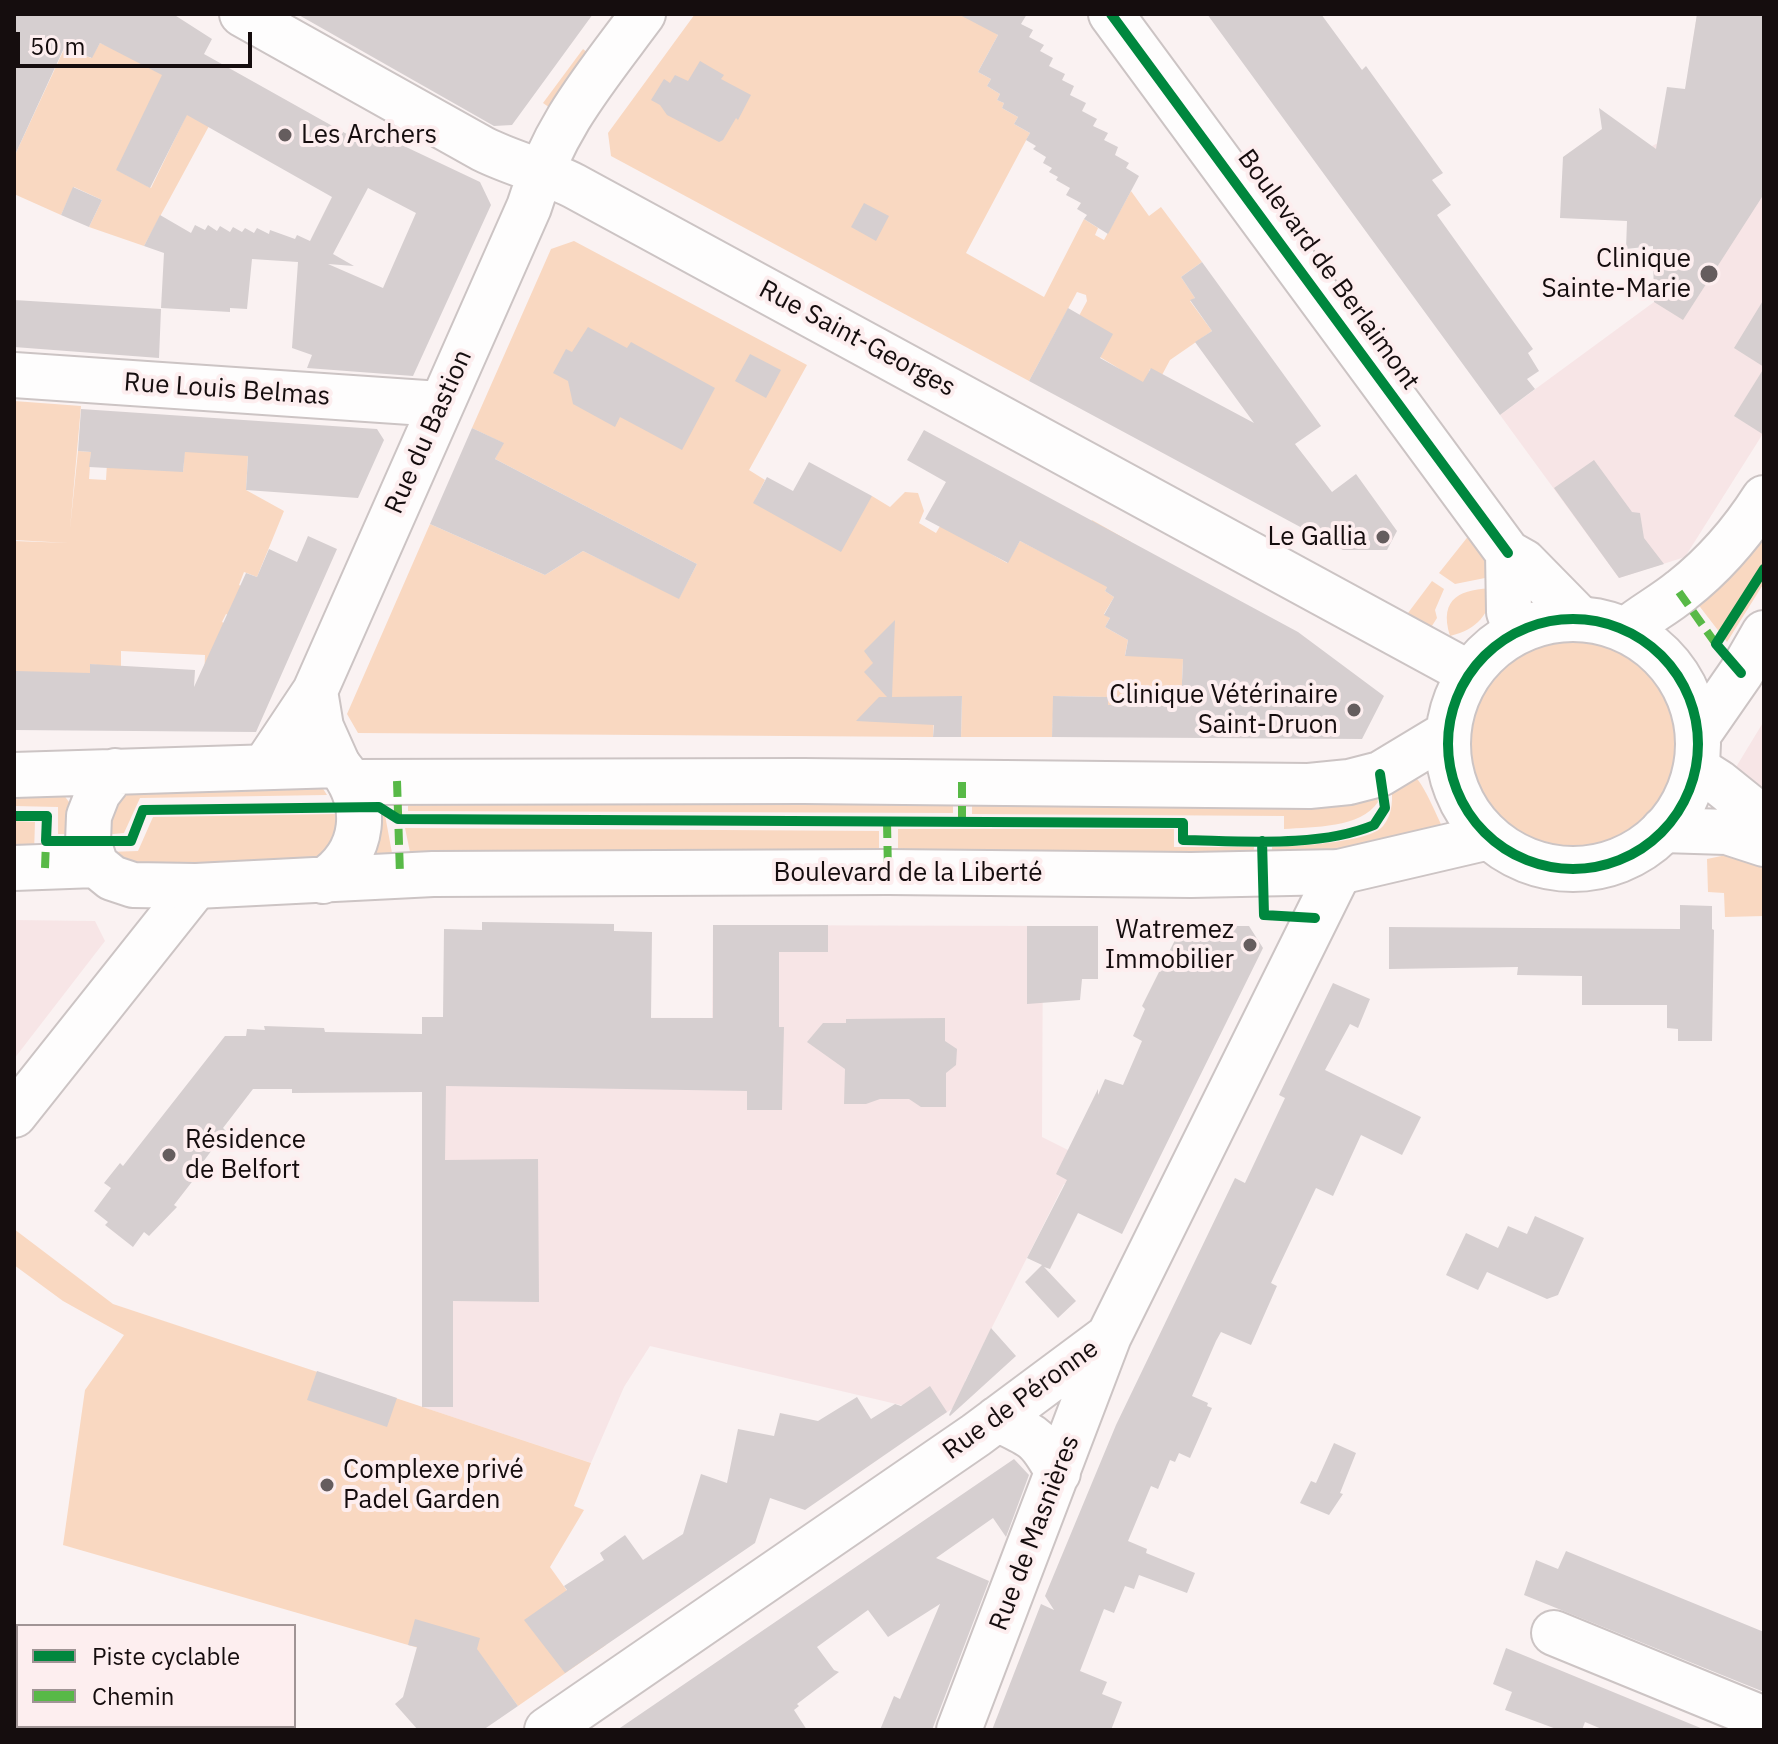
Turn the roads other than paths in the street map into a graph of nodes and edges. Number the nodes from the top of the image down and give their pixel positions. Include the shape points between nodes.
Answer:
1 (242, 14) edge
2 (643, 14) edge
3 (1111, 14) edge
4 (540, 172) junction
5 (14, 375) edge
6 (440, 404) junction
7 (1764, 498) edge
8 (1508, 553) junction
9 (1579, 618) junction
10 (1626, 630) junction
11 (1516, 632) junction
12 (1764, 633) edge
13 (1469, 673) junction
14 (315, 691) junction
15 (1448, 733) junction
16 (1697, 751) junction
17 (265, 766) junction
18 (115, 771) junction
19 (345, 774) junction
20 (14, 775) edge
21 (1764, 819) edge
22 (1663, 830) junction
23 (1489, 837) junction
24 (1764, 844) edge
25 (14, 868) edge
26 (1339, 872) junction
27 (115, 875) junction
28 (323, 881) junction
29 (196, 886) junction
30 (147, 949) junction
31 (14, 1115) edge
32 (1109, 1336) junction
33 (997, 1419) junction
34 (1058, 1473) junction
35 (1554, 1633) dead end
36 (1764, 1719) edge
37 (547, 1730) edge
38 (959, 1730) edge

1 - 4 street, Rue Saint-Georges via 483,149
2 - 4 street, Rue du Bastion via 568,115
3 - 8 street, Boulevard de Berlaimont
4 - 6 street, Rue du Bastion
4 - 13 street, Rue Saint-Georges
5 - 6 street, Rue Louis Belmas
6 - 14 street, Rue du Bastion
7 - 10 street via 1717,560
8 - 9 street, Boulevard de Berlaimont via 1524,562
8 - 11 street via 1509,612
9 - 10 street
9 - 11 street via 1546,621
10 - 16 street via 1673,668 1691,702
11 - 13 street via 1490,649
12 - 16 street
13 - 15 street via 1451,711
14 - 17 street, Rue du Bastion
14 - 19 street via 321,727
15 - 19 street via 1380,774 1309,786
15 - 23 street via 1448,764 1456,791
16 - 21 street via 1718,782
16 - 22 street via 1686,799
17 - 18 street
17 - 19 street
18 - 20 street
18 - 27 street via 89,816 88,842
19 - 28 street via 358,807 358,835 347,861
22 - 23 street via 1618,861 1580,869 1522,859
22 - 24 street via 1727,832
23 - 26 street, Boulevard de la Liberté
25 - 27 street, Boulevard de la Liberté
26 - 28 street, Boulevard de la Liberté via 433,874
26 - 32 street, Rue de Péronne
27 - 29 street, Boulevard de la Liberté
27 - 30 street
28 - 29 street, Boulevard de la Liberté
29 - 30 street
30 - 31 street
32 - 33 street, Rue de Péronne
32 - 34 street, Rue de Masnières
33 - 34 street via 1035,1438
33 - 37 street, Rue de Péronne
34 - 38 street, Rue de Masnières
35 - 36 street

